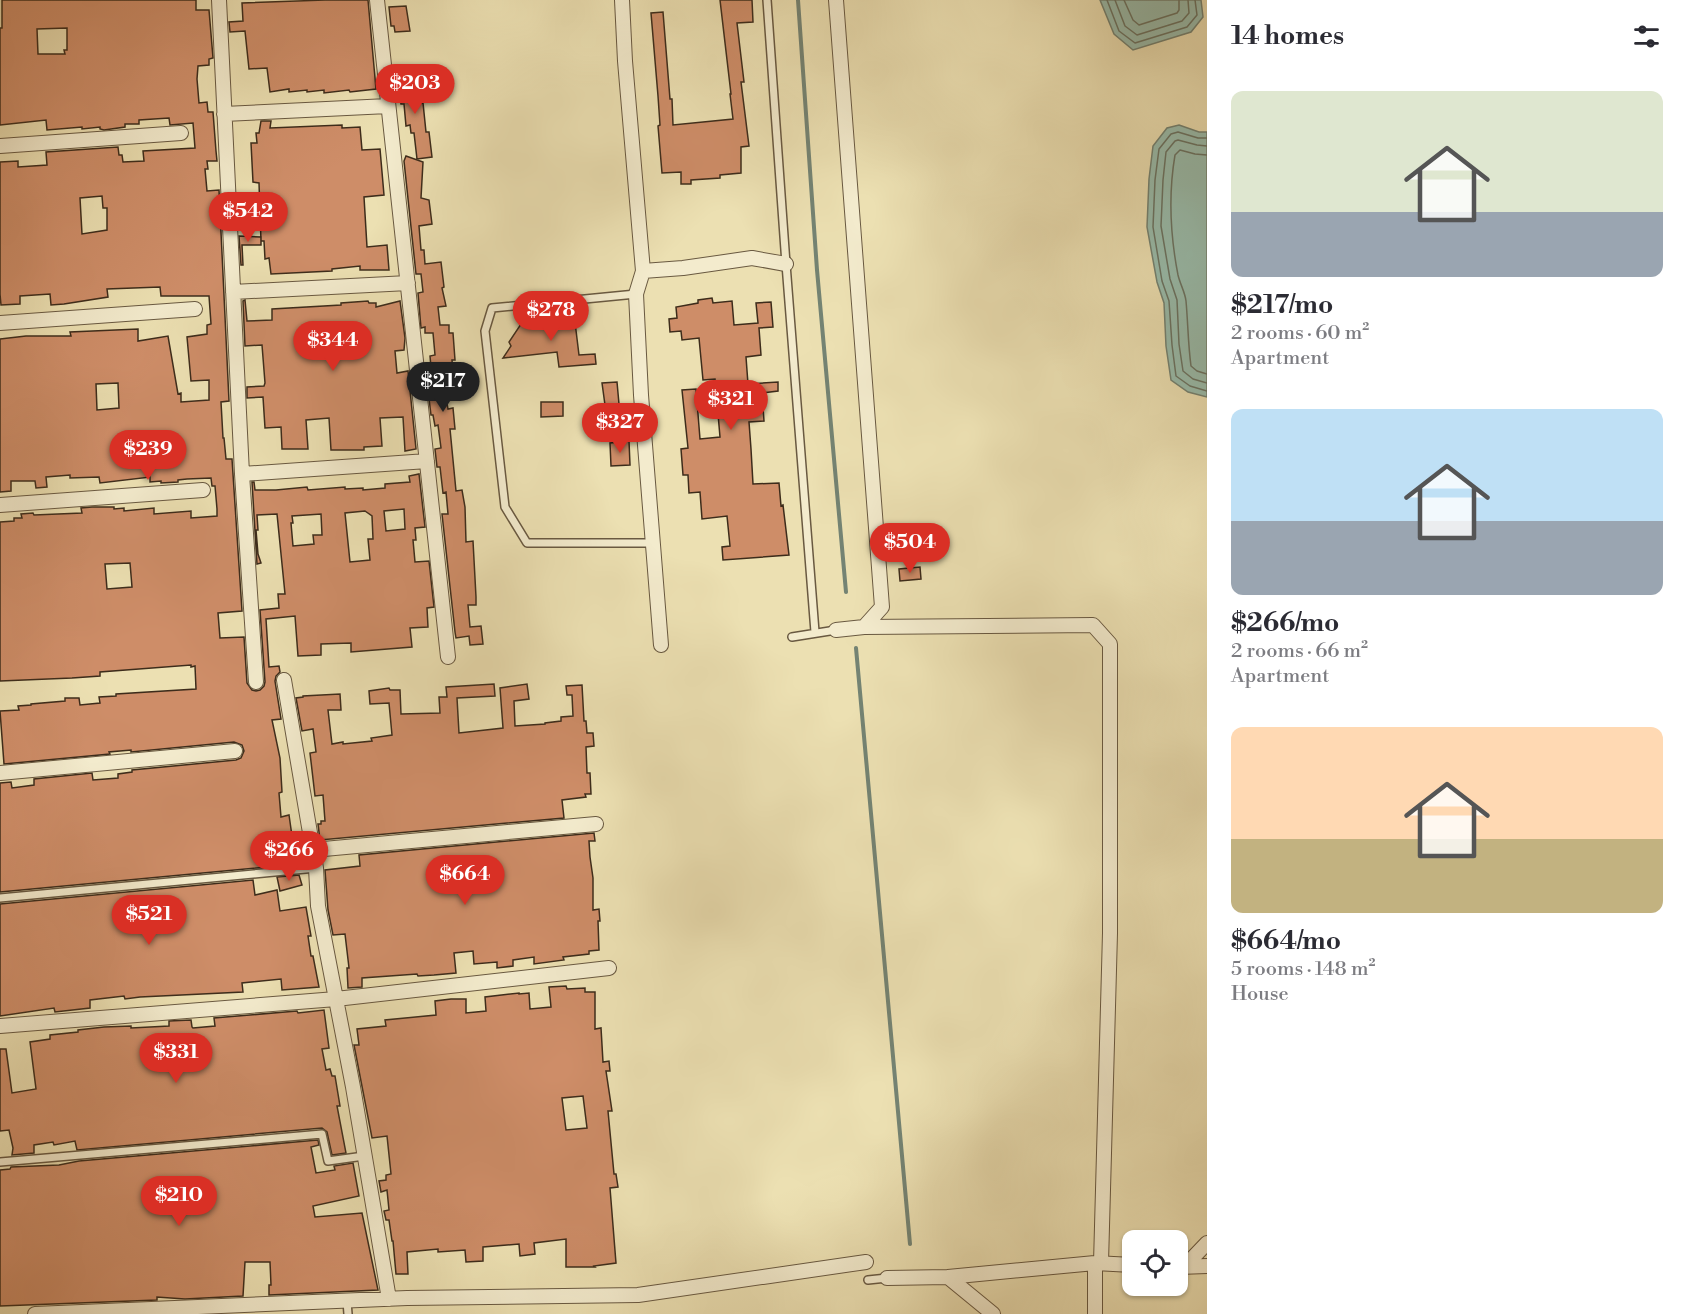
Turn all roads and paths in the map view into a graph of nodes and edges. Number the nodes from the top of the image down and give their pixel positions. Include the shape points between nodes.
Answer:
1 (219, 0) edge
2 (377, 0) edge
3 (622, 0) edge
4 (767, 0) edge
5 (836, 0) edge
6 (388, 106) junction
7 (224, 114) junction
8 (181, 133) dead end
9 (0, 146) edge
10 (786, 264) junction
11 (643, 271) junction
12 (408, 283) junction
13 (233, 292) junction
14 (636, 294) junction
15 (195, 309) dead end
16 (0, 323) edge
17 (427, 461) junction
18 (242, 474) junction
19 (202, 490) dead end
20 (0, 505) edge
21 (653, 543) junction
22 (864, 627) junction
23 (836, 630) joint
24 (815, 632) junction
25 (792, 637) dead end
26 (661, 645) dead end
27 (448, 657) dead end
28 (284, 680) dead end
29 (256, 682) dead end
30 (235, 751) dead end
31 (0, 773) edge
32 (596, 824) dead end
33 (313, 850) junction
34 (316, 868) junction
35 (0, 898) edge
36 (609, 968) dead end
37 (336, 999) junction
38 (0, 1026) edge
39 (364, 1156) junction
40 (0, 1162) edge
41 (1207, 1243) edge
42 (1188, 1261) edge
43 (866, 1262) dead end
44 (1098, 1263) junction
45 (1122, 1264) edge
46 (1207, 1266) edge
47 (1188, 1267) edge
48 (948, 1277) junction
49 (887, 1278) joint
50 (868, 1280) dead end
51 (389, 1299) junction
52 (348, 1307) edge
53 (35, 1314) edge
54 (993, 1314) edge
55 (1095, 1314) edge

1 - 7 street
2 - 6 street
3 - 11 street
4 - 10 lane
5 - 22 street via 882,608
6 - 7 street
6 - 12 street
7 - 13 street
8 - 9 street
10 - 11 street via 752,258
10 - 24 lane
11 - 14 street
12 - 13 street
12 - 17 street
13 - 18 street
14 - 21 street
14 - 21 lane via 492,308 485,331 505,507 526,543
15 - 16 street
17 - 18 street
17 - 27 street
18 - 29 street
19 - 20 street
21 - 26 street
22 - 23 street
22 - 44 street via 1093,625 1110,644 1110,933
23 - 24 lane
24 - 25 lane
28 - 33 street
30 - 31 street
32 - 33 street
33 - 34 street
34 - 35 lane
34 - 37 street via 318,906
36 - 37 street
37 - 38 street
37 - 39 street
39 - 40 lane via 328,1161 322,1134
39 - 51 street
41 - 42 street
43 - 51 street via 638,1295
44 - 45 street
44 - 48 street
44 - 55 street
46 - 47 street
48 - 49 street
48 - 54 street
49 - 50 lane
51 - 52 street
52 - 53 street

